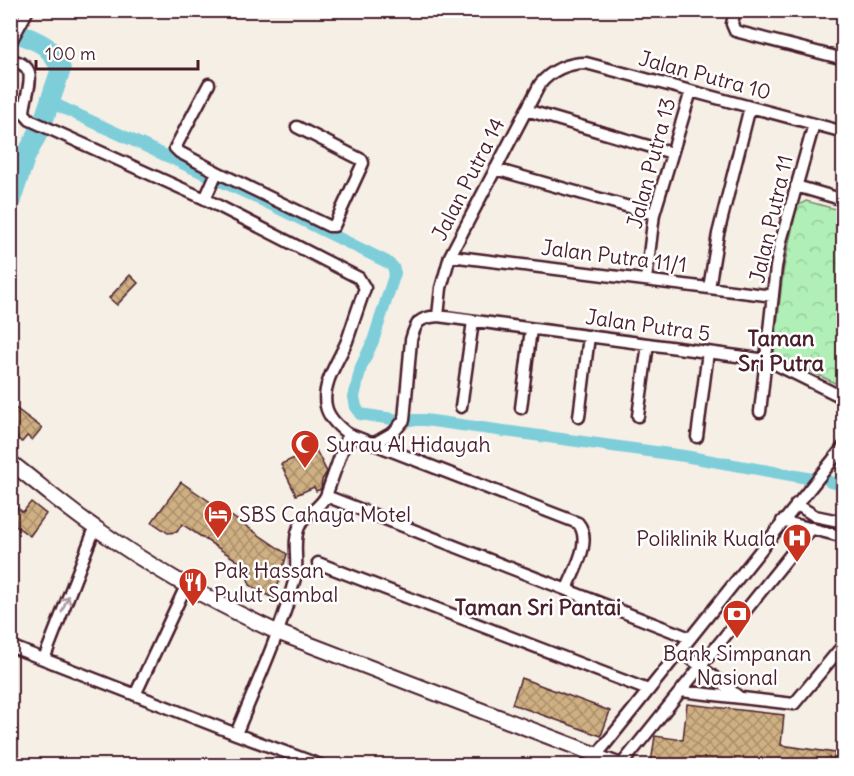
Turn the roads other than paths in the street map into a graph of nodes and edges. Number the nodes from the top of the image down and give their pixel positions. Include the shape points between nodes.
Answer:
1 (28, 10) edge
2 (735, 10) edge
3 (10, 43) edge
4 (843, 59) edge
5 (10, 60) edge
6 (556, 69) joint
7 (209, 84) dead end
8 (691, 91) junction
9 (750, 107) junction
10 (526, 110) junction
11 (814, 124) junction
12 (297, 127) dead end
13 (843, 132) edge
14 (672, 153) junction
15 (495, 169) junction
16 (215, 177) junction
17 (796, 186) junction
18 (205, 199) junction
19 (843, 200) edge
20 (654, 214) junction
21 (450, 256) junction
22 (646, 280) junction
23 (709, 288) junction
24 (773, 296) junction
25 (438, 316) junction
26 (473, 321) junction
27 (531, 329) junction
28 (590, 336) junction
29 (648, 344) junction
30 (708, 352) junction
31 (767, 360) junction
32 (843, 398) edge
33 (461, 407) dead end
34 (521, 408) dead end
35 (760, 412) dead end
36 (638, 416) dead end
37 (579, 417) dead end
38 (348, 434) junction
39 (697, 437) dead end
40 (373, 444) junction
41 (843, 446) edge
42 (10, 462) edge
43 (326, 496) junction
44 (796, 504) junction
45 (782, 521) junction
46 (843, 522) edge
47 (95, 528) junction
48 (812, 528) junction
49 (843, 537) edge
50 (318, 563) dead end
51 (186, 586) junction
52 (567, 589) junction
53 (277, 632) junction
54 (690, 638) junction
55 (843, 644) edge
56 (10, 646) edge
57 (680, 650) junction
58 (44, 659) junction
59 (701, 666) junction
60 (648, 690) junction
61 (681, 691) junction
62 (135, 694) junction
63 (740, 698) junction
64 (236, 734) junction
65 (592, 760) edge
66 (323, 765) edge
67 (624, 765) edge

1 - 3 street
2 - 4 street via 735,31
5 - 18 street via 29,70 24,113 28,118
6 - 8 street, Jalan Putra 10 via 586,63
6 - 10 street, Jalan Putra 14 via 540,84
7 - 16 street via 176,148
8 - 9 street, Jalan Putra 10
8 - 14 street, Jalan Putra 13
9 - 11 street, Jalan Putra 10
9 - 23 street via 718,234
10 - 14 street
10 - 15 street, Jalan Putra 14
11 - 13 street, Jalan Putra 10
11 - 17 street, Jalan Putra 11
12 - 16 street via 362,160 334,226
14 - 20 street, Jalan Putra 13
15 - 20 street
15 - 21 street, Jalan Putra 14
16 - 18 street
17 - 19 street
17 - 24 street, Jalan Putra 11 via 781,241
18 - 38 street via 363,282 365,288 328,383 325,405
20 - 22 street, Jalan Putra 13
21 - 22 street, Jalan Putra 11/1
21 - 25 street, Jalan Putra 14
22 - 23 street, Jalan Putra 11/1
23 - 24 street, Jalan Putra 11/1
24 - 31 street, Jalan Putra 11
25 - 26 street, Jalan Putra 5
25 - 40 street via 425,317 414,328 404,420 394,432
26 - 27 street, Jalan Putra 5
26 - 33 street
27 - 28 street, Jalan Putra 5
27 - 34 street
28 - 29 street, Jalan Putra 5
28 - 37 street
29 - 30 street, Jalan Putra 5
29 - 36 street
30 - 31 street, Jalan Putra 5
30 - 39 street
31 - 32 street, Jalan Putra 5
31 - 35 street, Jalan Putra 11
38 - 40 street
38 - 43 street
40 - 52 street via 578,523 585,535
41 - 44 street
42 - 47 main road
43 - 52 street
43 - 53 street via 304,518 296,534 296,573
44 - 45 street
44 - 46 street via 815,516
45 - 48 street
45 - 54 street
47 - 51 main road
58 -> 47 street
48 - 49 street
48 - 59 street
50 - 60 street
51 - 53 main road
51 - 62 street
52 - 54 street
53 - 64 street
53 - 65 main road
54 - 57 street
55 - 63 street via 794,704
56 - 58 street
57 - 59 street
57 - 60 street
58 - 62 street
59 - 61 street
59 - 63 street
60 - 65 street
61 - 63 street
61 - 67 street
62 - 64 street
64 - 66 street
65 - 67 street

